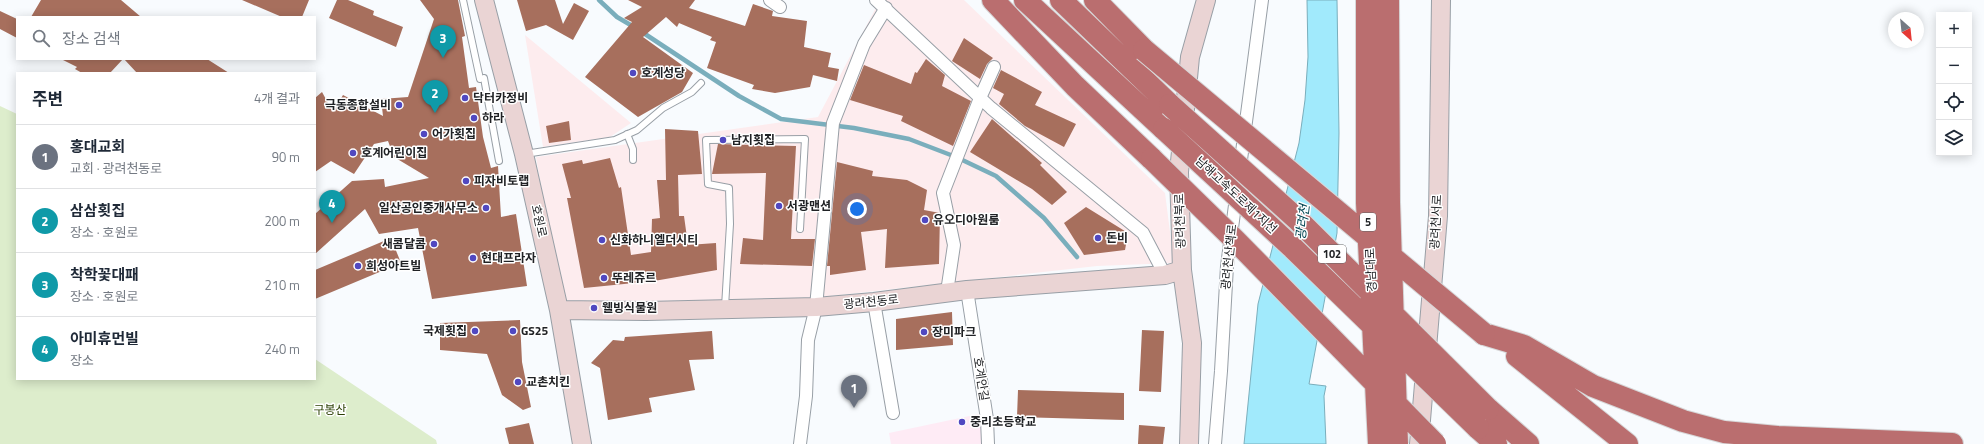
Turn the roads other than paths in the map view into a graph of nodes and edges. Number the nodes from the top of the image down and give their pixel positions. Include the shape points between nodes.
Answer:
1 (463, 0) edge
2 (484, 0) edge
3 (876, 0) edge
4 (993, 0) edge
5 (1025, 0) edge
6 (1061, 0) edge
7 (1095, 0) edge
8 (1206, 0) edge
9 (1262, 0) edge
10 (1367, 0) edge
11 (1388, 0) edge
12 (1441, 0) edge
13 (886, 8) junction
14 (994, 67) dead end
15 (701, 83) dead end
16 (980, 98) junction
17 (627, 134) junction
18 (524, 154) junction
19 (633, 160) dead end
20 (499, 161) dead end
21 (800, 229) dead end
22 (1173, 272) junction
23 (967, 290) junction
24 (947, 292) junction
25 (874, 302) junction
26 (816, 307) junction
27 (725, 308) junction
28 (559, 310) junction
29 (1484, 334) junction
30 (893, 413) dead end
31 (582, 444) edge
32 (800, 444) edge
33 (988, 444) edge
34 (1189, 444) edge
35 (1215, 444) edge
36 (1379, 444) edge
37 (1397, 444) edge
38 (1419, 444) edge
39 (1434, 444) edge
40 (1496, 444) edge
41 (1528, 444) edge
42 (1627, 444) edge
43 (1952, 444) edge

1 - 20 lane
2 - 18 street, 호원로
3 - 13 street
4 - 39 highway, bridge via 1075,86 1235,240
5 - 40 highway, 남해고속도로제1지선 / 102, bridge via 1293,248
6 - 41 highway, 남해고속도로제1지선 / 102, bridge via 1170,105 1297,219 1488,409
7 - 29 highway, bridge via 1144,50
8 - 22 street, 광려천북로 via 1190,57
9 - 35 street, 광려천산책로 via 1227,266 1222,371
10 - 36 highway, 경남대로 / 5, bridge via 1367,203
11 - 37 highway, 경남대로 / 5, bridge via 1389,202
12 - 38 street, 광려천서로 via 1438,216
13 - 16 street
13 - 26 street via 864,44 833,123
14 - 16 street
15 - 17 lane via 692,92 662,108 637,130
16 - 22 street via 1143,233
16 - 24 street via 943,193 954,245
17 - 18 lane via 615,140
17 - 19 lane via 633,149
18 - 28 street, 호원로
21 - 27 lane via 805,139 706,140 708,184 729,188 730,224
22 - 23 street, 광려천동로
22 - 34 street, 광려천북로 via 1192,343
23 - 24 street, 광려천동로
23 - 33 street, 호계안길 via 987,419
24 - 25 street, 광려천동로
25 - 26 street, 광려천동로
25 - 30 street
26 - 27 street, 광려천동로
26 - 32 street via 808,340 806,396
27 - 28 street, 광려천동로 via 646,311
28 - 31 street, 호원로
29 - 42 highway via 1528,362
29 - 43 highway via 1524,346 1593,386 1683,421 1724,432 1777,437

